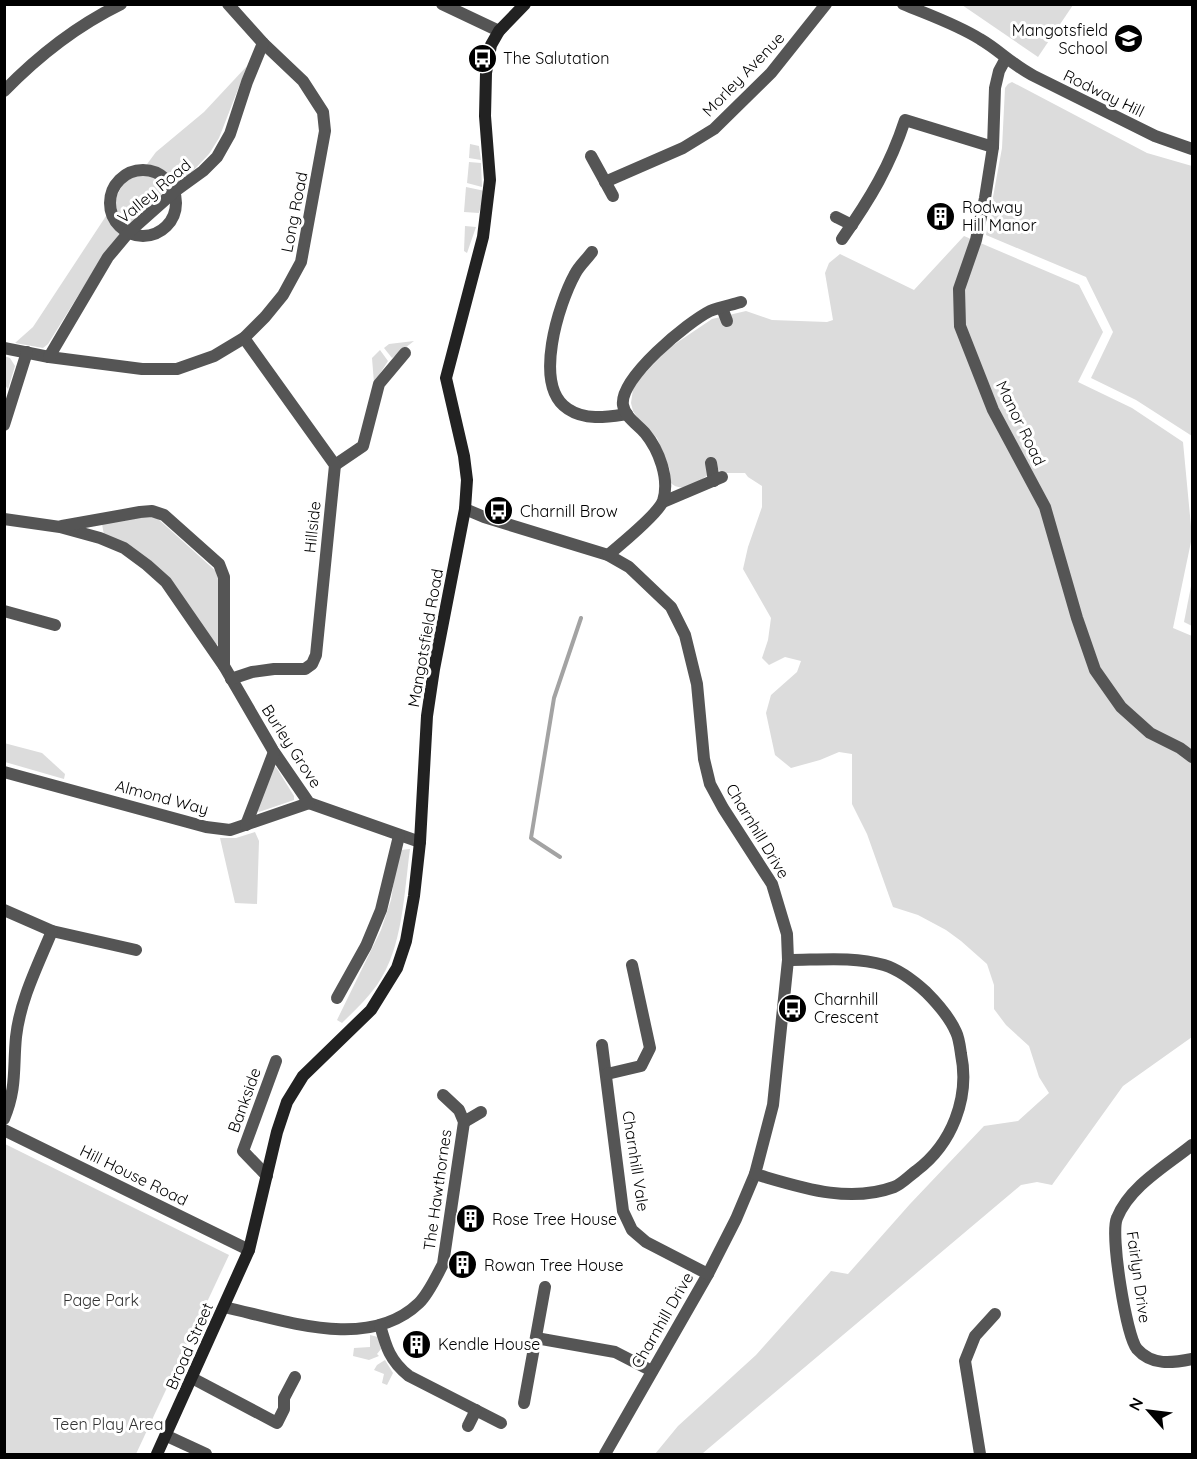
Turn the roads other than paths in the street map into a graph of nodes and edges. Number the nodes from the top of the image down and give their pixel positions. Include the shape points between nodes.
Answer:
1 (121, 4) edge
2 (228, 4) edge
3 (442, 4) edge
4 (525, 4) edge
5 (826, 4) edge
6 (903, 4) edge
7 (499, 31) junction
8 (262, 43) junction
9 (1006, 58) junction
10 (4, 91) edge
11 (993, 147) junction
12 (1192, 149) edge
13 (591, 156) dead end
14 (606, 182) junction
15 (174, 192) junction
16 (612, 196) dead end
17 (836, 217) dead end
18 (852, 225) junction
19 (129, 232) junction
20 (842, 239) dead end
21 (592, 252) dead end
22 (741, 302) dead end
23 (722, 308) junction
24 (727, 321) dead end
25 (244, 338) junction
26 (4, 348) edge
27 (27, 352) junction
28 (405, 353) dead end
29 (49, 357) junction
30 (627, 414) junction
31 (4, 425) edge
32 (711, 463) dead end
33 (335, 465) junction
34 (663, 501) junction
35 (465, 509) junction
36 (4, 519) edge
37 (60, 527) junction
38 (608, 555) junction
39 (4, 611) edge
40 (56, 625) dead end
41 (224, 666) junction
42 (231, 679) junction
43 (274, 752) junction
44 (1192, 757) edge
45 (4, 772) edge
46 (309, 803) junction
47 (246, 825) junction
48 (399, 836) junction
49 (420, 842) junction
50 (4, 910) edge
51 (52, 931) junction
52 (136, 951) dead end
53 (788, 960) junction
54 (632, 965) dead end
55 (336, 998) dead end
56 (602, 1046) dead end
57 (276, 1061) dead end
58 (607, 1074) junction
59 (443, 1095) dead end
60 (481, 1112) dead end
61 (4, 1119) edge
62 (464, 1122) junction
63 (4, 1130) edge
64 (1192, 1145) edge
65 (755, 1174) junction
66 (267, 1176) junction
67 (249, 1250) junction
68 (708, 1274) junction
69 (545, 1287) dead end
70 (224, 1307) junction
71 (995, 1314) dead end
72 (380, 1325) junction
73 (536, 1338) junction
74 (1192, 1359) edge
75 (652, 1371) junction
76 (295, 1377) dead end
77 (192, 1378) junction
78 (524, 1403) dead end
79 (476, 1410) junction
80 (501, 1423) dead end
81 (468, 1426) dead end
82 (166, 1436) junction
83 (606, 1452) edge
84 (157, 1455) edge
85 (206, 1455) edge
86 (980, 1455) edge

1 - 10 street via 62,38
2 - 8 street, Long Road
3 - 7 street
4 - 7 main road, Mangotsfield Road
5 - 14 street, Morley Avenue via 771,73 714,129 683,148
6 - 9 street, Rodway Hill via 971,34
7 - 35 main road, Mangotsfield Road via 491,45 486,73 490,180 483,237 446,378 464,456
8 - 15 street, Valley Road via 230,135 217,157
8 - 25 street, Long Road via 314,95 323,112 325,131 301,262 283,295
9 - 11 street, Manor Road via 995,88
9 - 12 street, Rodway Hill via 1025,72 1155,136
11 - 18 street via 905,120 875,191
11 - 44 street, Manor Road via 976,240 959,289 960,326 993,410 1045,507 1095,670 1121,707 1150,733
13 - 14 street
14 - 16 street
15 - 19 street, Valley Road
15 - 19 street via 174,215 166,226 154,234 141,236
15 - 19 street via 165,177 152,171 129,173 119,180 112,191 110,206 114,219
17 - 18 street
18 - 20 street
19 - 29 street, Valley Road via 93,280
21 - 30 street via 575,273 552,334 553,389 568,409 583,415 600,418
22 - 23 street
23 - 24 street
23 - 30 street via 710,311 675,335 634,376 624,391 622,404
25 - 29 street, Long Road via 214,356 177,369 142,369
25 - 33 street
26 - 27 street, Long Road
27 - 29 street, Long Road
27 - 31 street
28 - 33 street via 379,384 363,446
30 - 34 street via 659,455 665,475
32 - 34 street via 718,479
33 - 42 street, Hillside via 312,664 305,669 274,669
34 - 38 street via 638,530
35 - 38 street, Charnhill Drive
35 - 49 main road, Mangotsfield Road via 427,716
36 - 37 street, Burley Grove
37 - 41 street, Burley Grove via 124,548 147,565 166,582
37 - 41 street, Burley Grove via 140,512 164,514 219,564 225,577
38 - 53 street, Charnhill Drive via 654,589 670,607 685,635 697,684 710,784 772,884 787,934
39 - 40 street
41 - 42 street, Burley Grove
42 - 43 street, Burley Grove
43 - 46 street, Burley Grove
43 - 47 street
45 - 47 street, Almond Way via 206,827 230,830
46 - 47 street, Almond Way
46 - 48 street, Burley Grove
48 - 49 street, Burley Grove
48 - 55 street via 381,910 366,946
49 - 66 main road, Mangotsfield Road via 408,930 398,968 368,1014 303,1076 287,1101
50 - 51 street
51 - 52 street
51 - 61 street via 26,994 16,1036 12,1101
53 - 65 street, Charnhill Drive via 773,1105
53 - 65 street via 860,960 885,965 912,979 946,1015 957,1033 964,1068 962,1098 943,1144 926,1163 895,1186 861,1194 828,1193
54 - 58 street via 650,1048 641,1066
56 - 58 street, Charnhill Vale
57 - 66 street, Bankside via 243,1151
58 - 68 street, Charnhill Vale via 623,1211 632,1230 646,1242
59 - 62 street, The Hawthornes via 459,1110
60 - 62 street, The Hawthornes
62 - 72 street, The Hawthornes via 443,1264 420,1302 400,1318
63 - 67 street, Hill House Road
64 - 74 street, Fairlyn Drive via 1125,1202 1116,1221 1114,1239 1130,1333 1137,1348 1150,1359 1167,1364
65 - 68 street, Charnhill Drive
66 - 67 main road, Mangotsfield Road
67 - 70 main road, Broad Street
68 - 75 street, Charnhill Drive
69 - 73 street
70 - 72 street, The Hawthornes via 330,1330
70 - 77 main road, Broad Street
71 - 86 street via 975,1336 965,1361
72 - 79 street via 396,1366
73 - 75 street via 615,1352
73 - 78 street
75 - 83 street, Charnhill Drive
76 - 77 street via 277,1423
77 - 82 main road, Broad Street
79 - 80 street
79 - 81 street
82 - 84 main road, Broad Street
82 - 85 street

